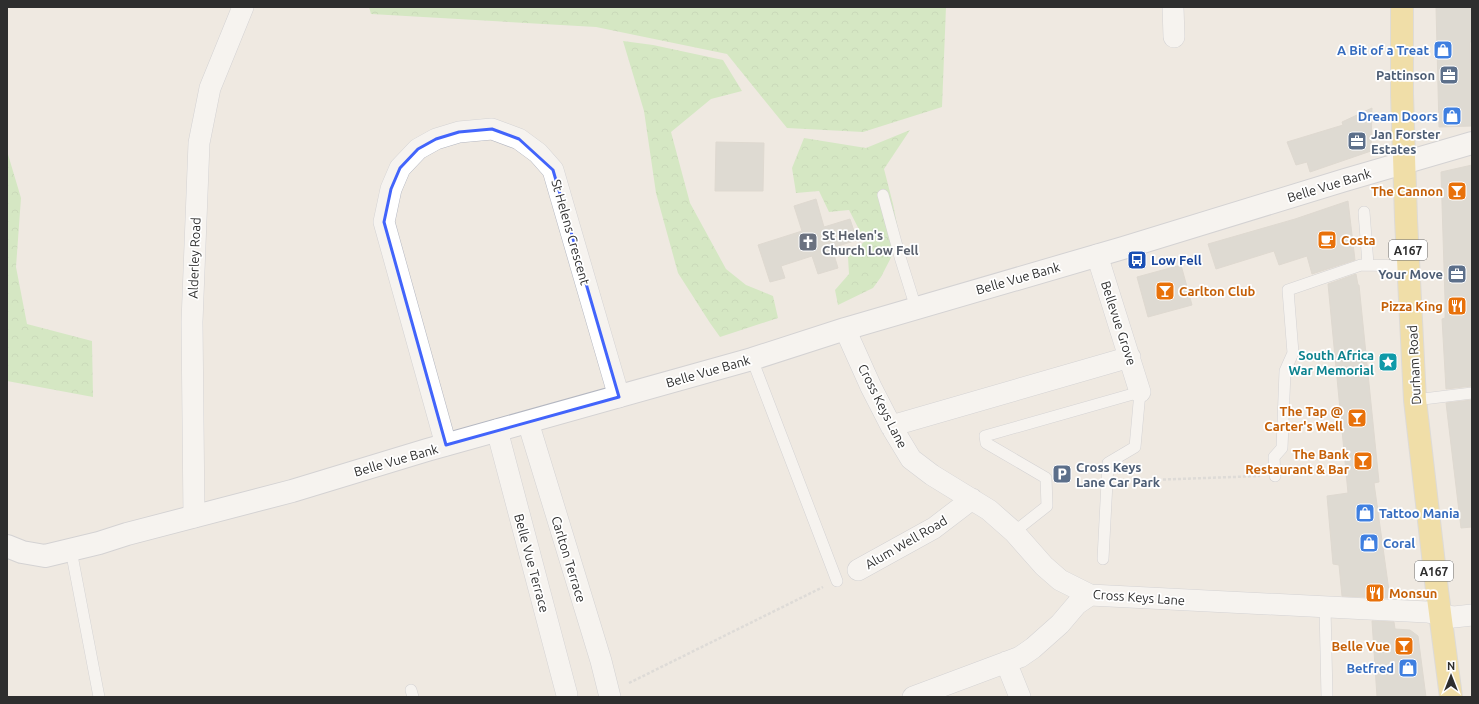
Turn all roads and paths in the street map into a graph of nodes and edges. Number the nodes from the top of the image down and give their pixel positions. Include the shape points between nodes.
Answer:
1 (243, 7) edge
2 (1174, 7) edge
3 (1402, 7) edge
4 (1174, 37) dead end
5 (1472, 143) edge
6 (1405, 162) junction
7 (883, 195) dead end
8 (1364, 212) dead end
9 (1097, 255) junction
10 (1368, 264) junction
11 (1409, 266) junction
12 (916, 308) junction
13 (845, 329) junction
14 (1130, 357) junction
15 (752, 359) junction
16 (1140, 392) junction
17 (1472, 393) edge
18 (619, 397) junction
19 (1415, 400) junction
20 (528, 422) junction
21 (891, 426) junction
22 (497, 430) junction
23 (446, 445) junction
24 (1275, 476) joint
25 (1107, 481) junction
26 (972, 499) junction
27 (194, 517) junction
28 (1014, 532) junction
29 (7, 546) edge
30 (71, 550) junction
31 (1103, 559) dead end
32 (858, 570) dead end
33 (837, 580) joint
34 (1090, 595) junction
35 (1325, 607) junction
36 (1440, 615) junction
37 (1472, 615) edge
38 (1006, 662) junction
39 (609, 695) edge
40 (567, 696) edge
41 (100, 697) edge
42 (913, 697) edge
43 (1020, 697) edge
44 (1327, 697) edge
45 (1451, 697) edge

1 - 27 street, Alderley Road via 210,88 199,143 192,322
2 - 4 street
3 - 6 main road, Durham Road / A167
5 - 6 street, Belle Vue Bank
6 - 9 street, Belle Vue Bank
6 - 11 main road, Durham Road / A167
7 - 12 lane
8 - 10 lane
9 - 12 street, Belle Vue Bank
9 - 14 street, Bellevue Grove
10 - 11 lane
10 - 24 lane via 1288,290 1293,353 1285,371 1282,448 1274,457
11 - 19 main road, Durham Road / A167
12 - 13 street, Belle Vue Bank
13 - 15 street, Belle Vue Bank
13 - 21 street, Cross Keys Lane
14 - 16 street, Bellevue Grove
14 - 21 street
15 - 18 street, Belle Vue Bank
15 - 33 lane
16 - 25 lane via 1135,448 1108,463
16 - 28 lane via 985,436 986,443 1046,478 1047,506
17 - 19 lane
18 - 20 street, Belle Vue Bank
18 - 23 street, St Helens Crescent via 553,170 538,153 519,139 492,129 459,132 436,139 418,149 400,168 391,189 384,222
19 - 36 main road, Durham Road / A167
20 - 22 street, Belle Vue Bank
20 - 39 street, Carlton Terrace via 601,661
21 - 26 street, Cross Keys Lane via 911,459
22 - 23 street, Belle Vue Bank
22 - 40 street, Belle Vue Terrace
23 - 27 street, Belle Vue Bank
24 - 25 path
25 - 31 lane
26 - 28 street, Cross Keys Lane
26 - 32 street, Alum Well Road via 934,528
27 - 30 street, Belle Vue Bank
28 - 34 street, Cross Keys Lane via 1060,580
29 - 30 street, Belle Vue Bank via 45,556
30 - 41 lane
33 - 39 path
34 - 35 street, Cross Keys Lane
34 - 38 street via 1077,604 1060,624 1033,648 1020,657
35 - 36 street, Cross Keys Lane via 1427,612
35 - 44 lane
36 - 37 street, Cross Keys Lane
36 - 45 main road, Durham Road / A167
38 - 42 street
38 - 43 street

